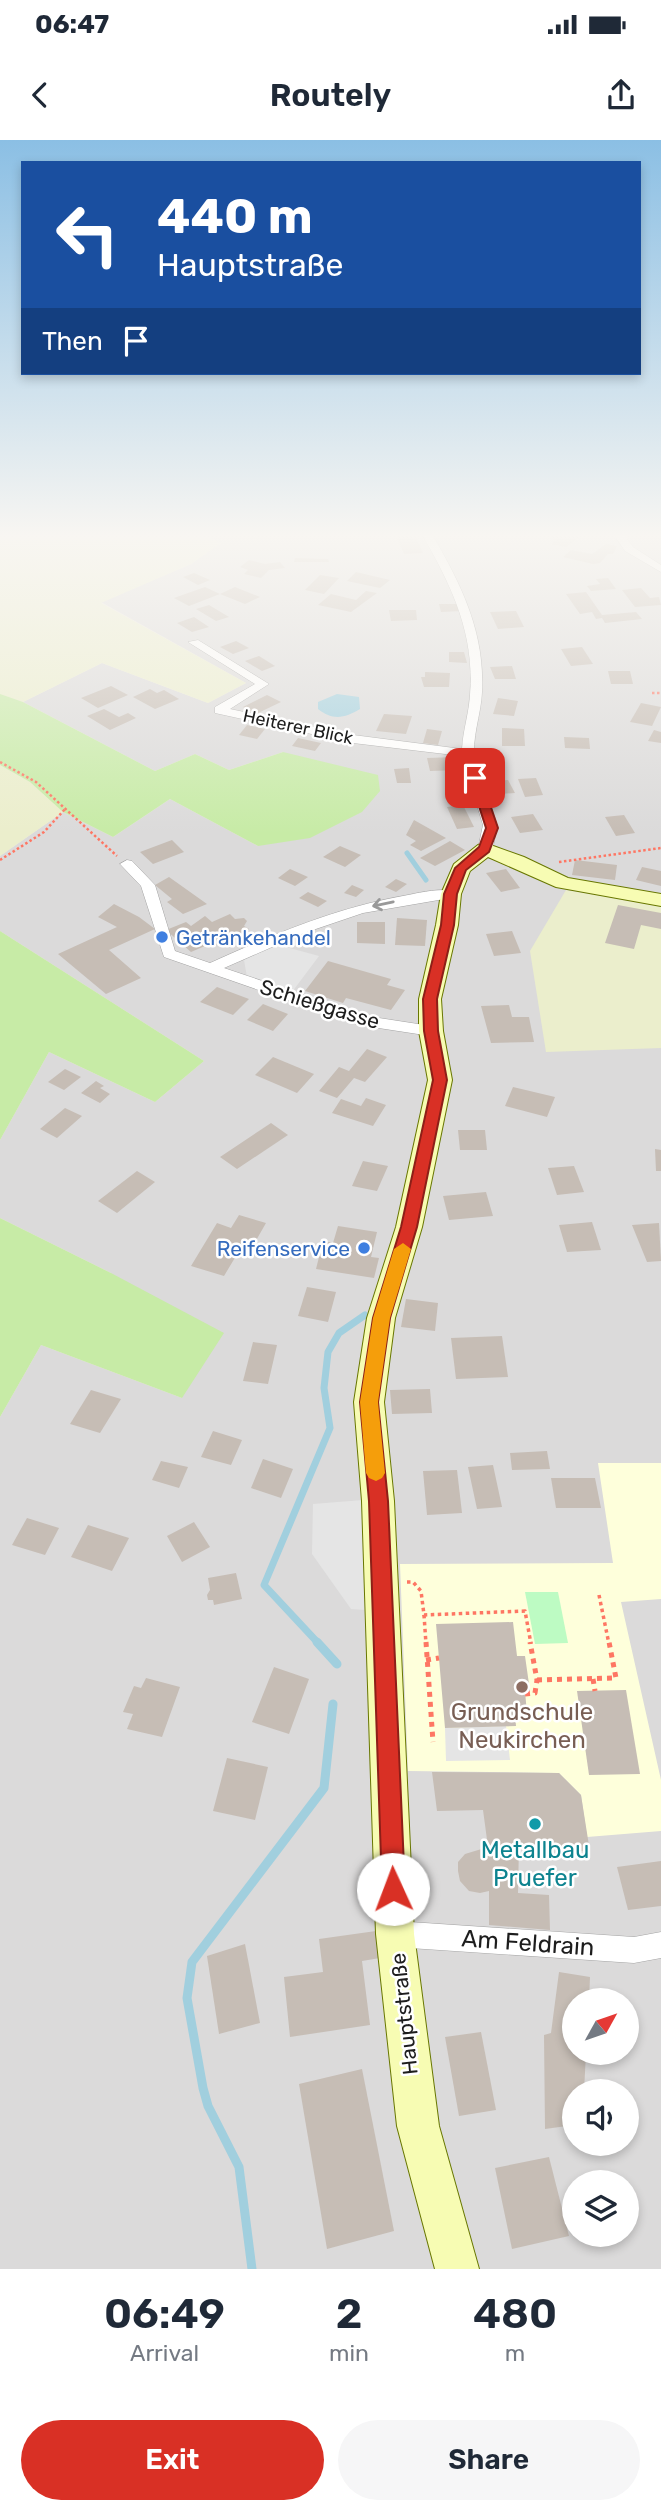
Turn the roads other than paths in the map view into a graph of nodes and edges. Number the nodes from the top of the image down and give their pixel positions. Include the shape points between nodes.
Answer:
1 (473, 635) edge
2 (194, 642) dead end
3 (467, 753) junction
4 (485, 849) junction
5 (127, 864) road end
6 (451, 894) junction
7 (661, 900) edge
8 (213, 967) junction
9 (431, 1031) junction
10 (396, 1934) junction
11 (661, 1945) edge
12 (457, 2269) edge

1 - 3 street via 476,695
2 - 3 street, Heiterer Blick via 263,684 219,710 353,739
3 - 4 street via 492,828
4 - 6 street, Hauptstraße via 461,868
4 - 7 street via 563,883
5 - 8 street, Schießgasse via 148,886 169,954
6 -> 8 street via 383,903 335,916
6 - 9 street, Hauptstraße via 430,999
8 - 9 street, Schießgasse via 236,979 364,1021
9 - 10 street, Hauptstraße via 440,1080 409,1227 381,1318 369,1402 379,1501
10 - 11 street, Am Feldrain via 635,1950
10 - 12 street, Hauptstraße via 418,2126

